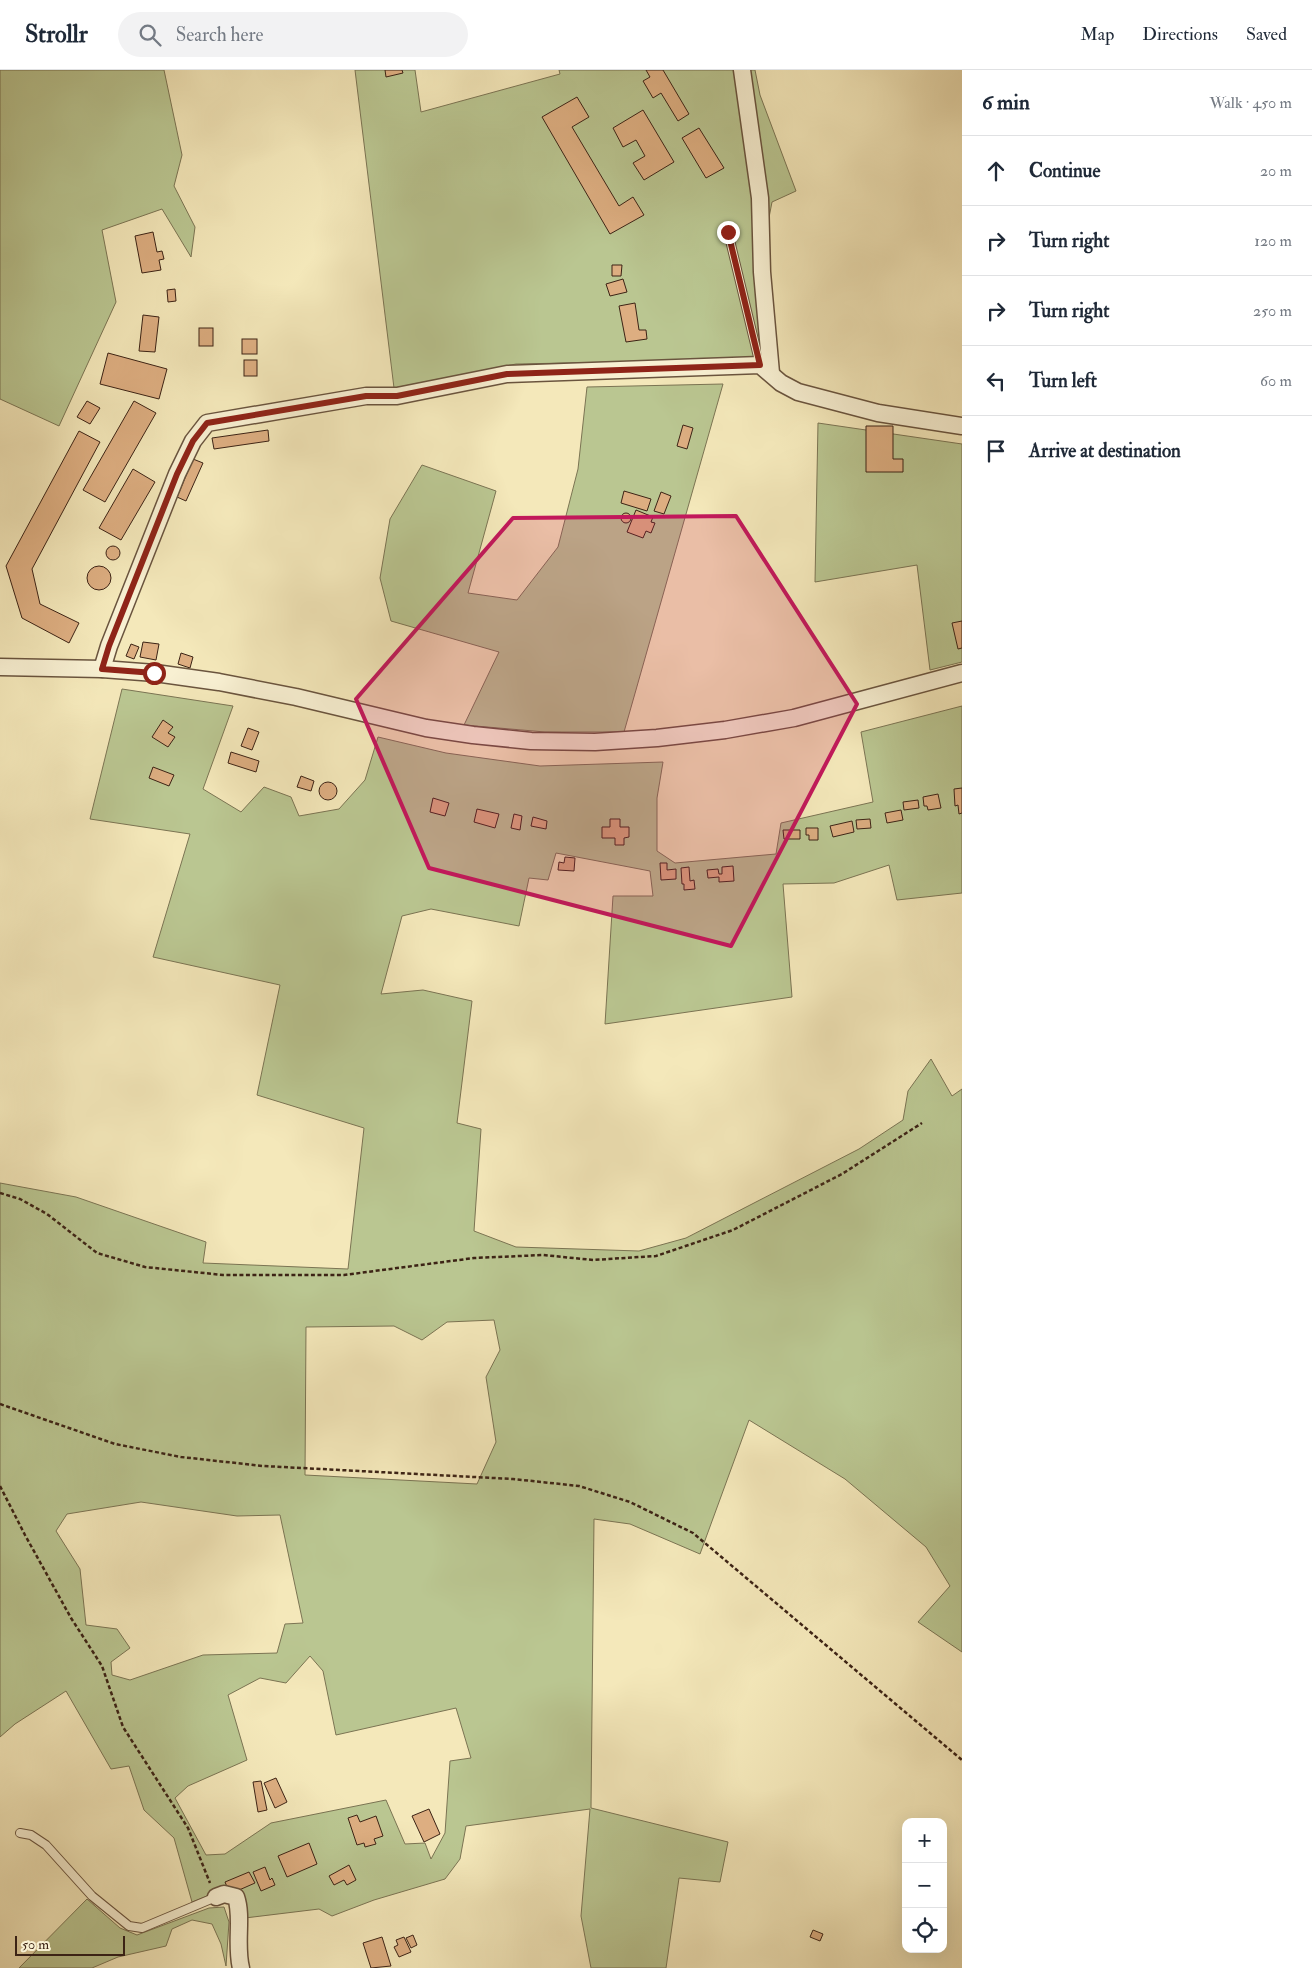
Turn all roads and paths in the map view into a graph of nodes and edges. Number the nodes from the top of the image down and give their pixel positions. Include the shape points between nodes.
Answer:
1 (742, 70) edge
2 (728, 232) dead end
3 (766, 369) junction
4 (962, 426) edge
5 (0, 667) edge
6 (102, 669) junction
7 (962, 673) edge
8 (922, 1123) dead end
9 (0, 1193) edge
10 (0, 1404) edge
11 (0, 1486) edge
12 (962, 1760) edge
13 (20, 1833) dead end
14 (216, 1897) junction
15 (240, 1968) edge

1 - 3 street via 760,198
2 - 3 lane
3 - 4 street via 781,383 798,392 878,413
3 - 6 street via 507,374 397,396 366,396 207,423 193,441 177,474
5 - 6 street
6 - 7 street via 219,682 464,734 531,741 595,742 725,730 794,718
8 - 9 path via 842,1174 733,1230 656,1256 593,1260 543,1255 474,1258 344,1275 223,1275 144,1267 97,1253 46,1214 20,1199
10 - 12 path via 115,1444 181,1457 263,1466 579,1486 630,1502 693,1532
11 - 14 path via 71,1618 102,1666 123,1727 188,1828
13 - 14 lane via 31,1835 46,1845 92,1896 129,1926 142,1928
14 - 15 street via 224,1894 236,1897 239,1905 237,1954

